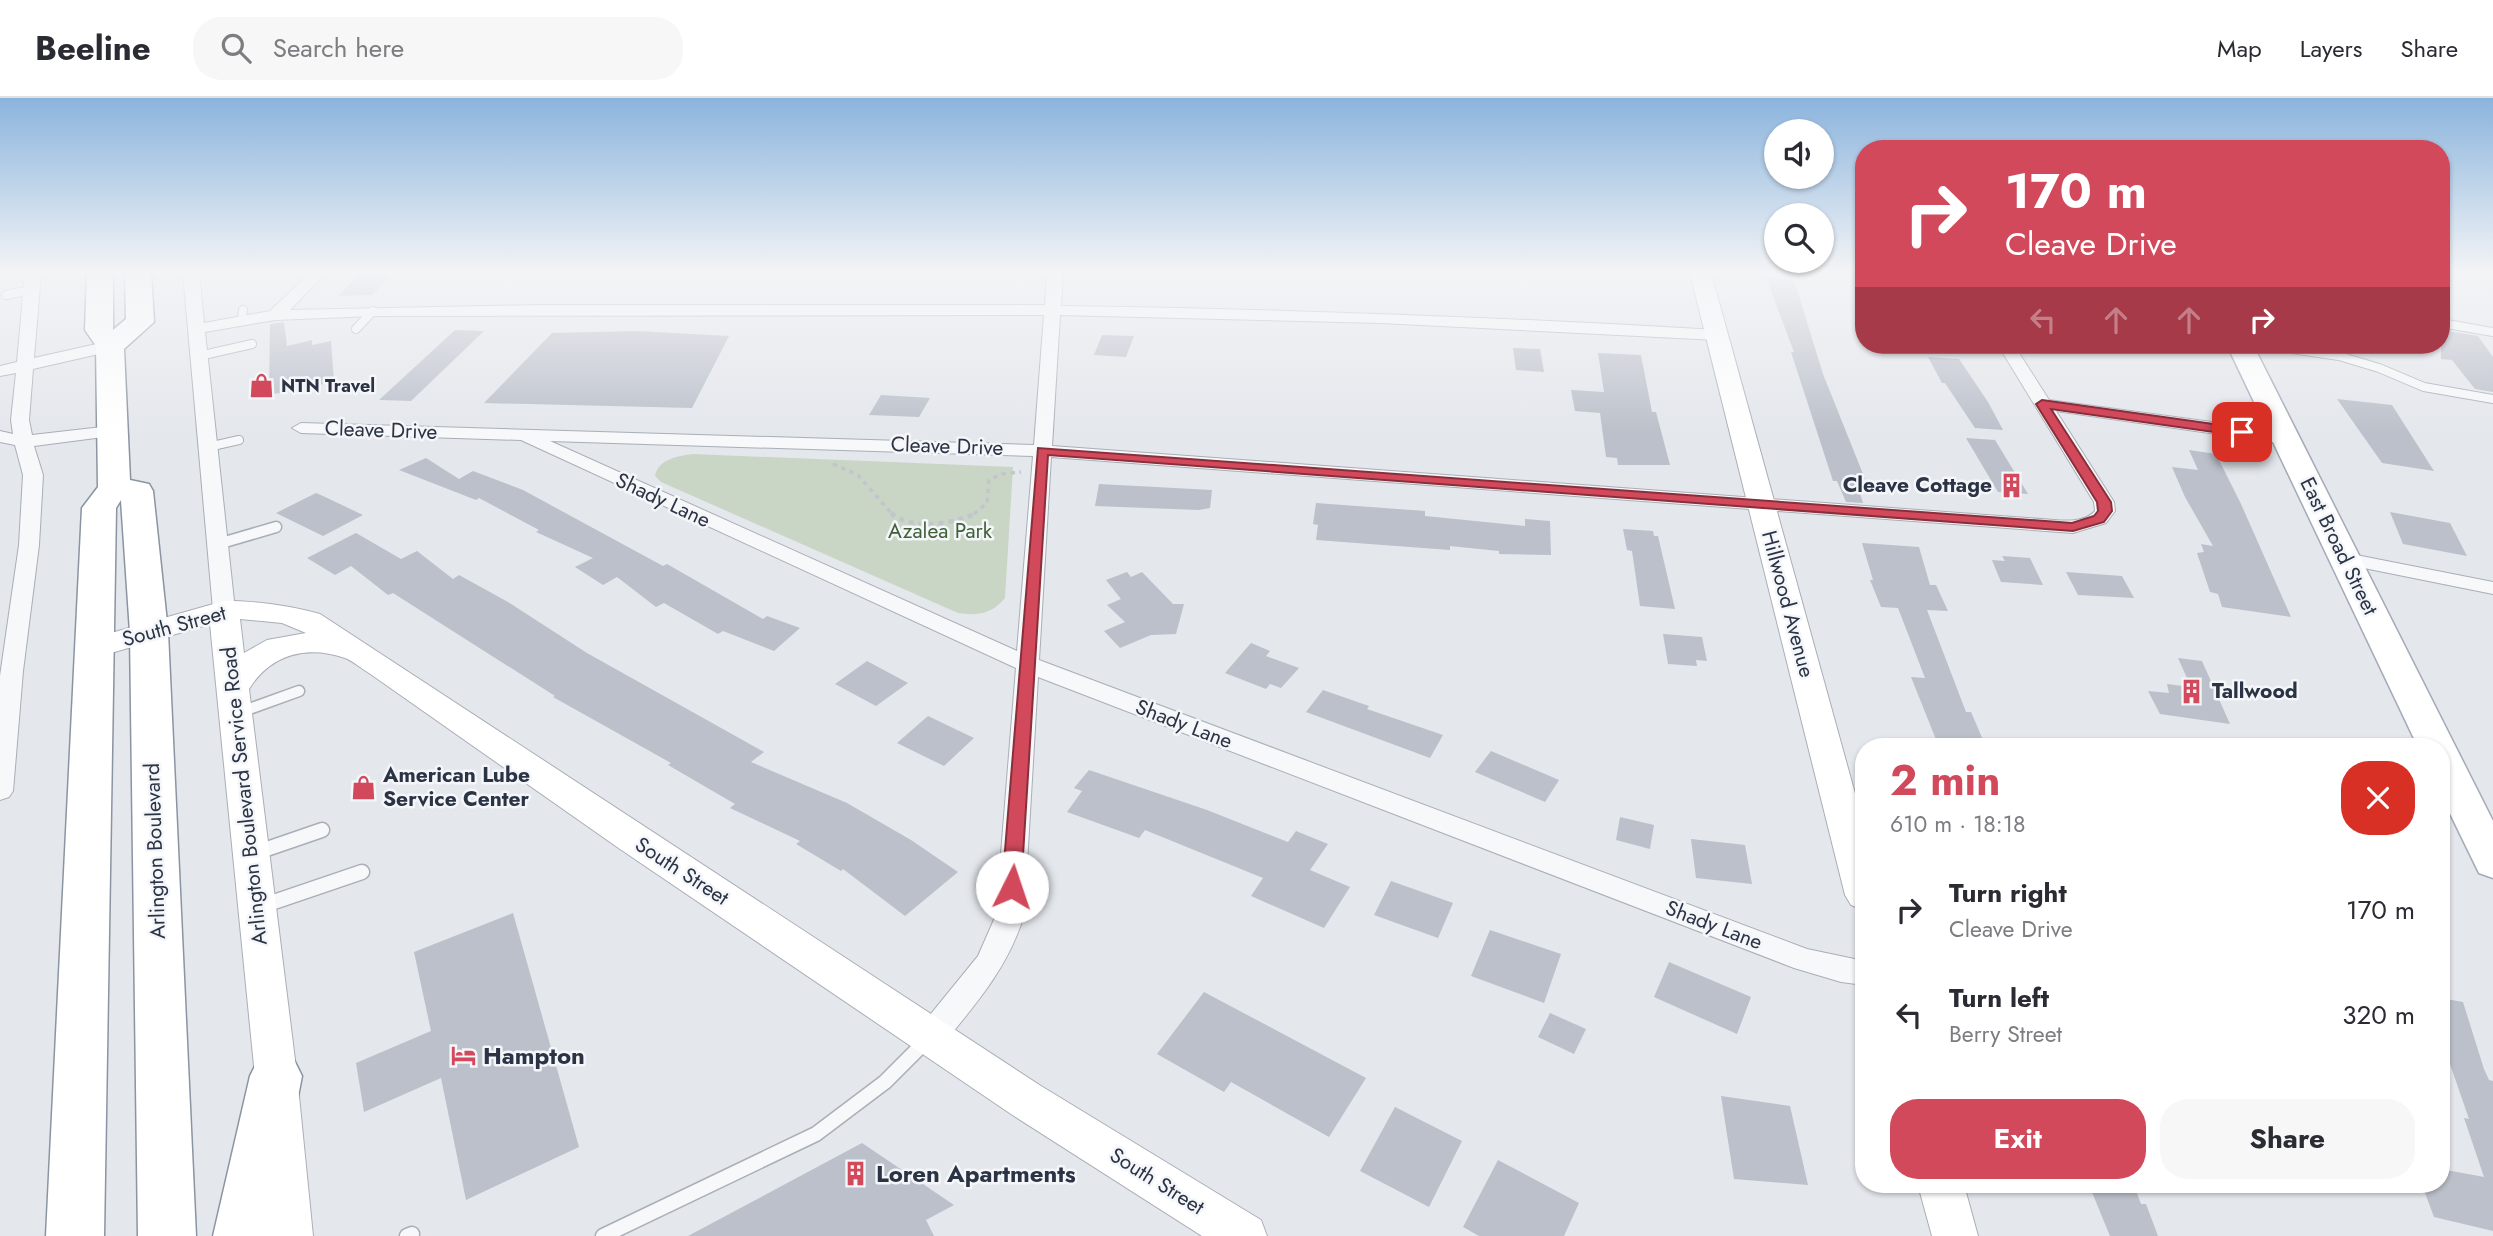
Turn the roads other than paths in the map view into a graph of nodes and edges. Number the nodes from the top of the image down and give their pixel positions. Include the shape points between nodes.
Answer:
1 (28, 326) edge
2 (99, 326) edge
3 (135, 326) edge
4 (206, 326) edge
5 (359, 326) edge
6 (1051, 326) edge
7 (1559, 326) edge
8 (1715, 326) edge
9 (2459, 326) edge
10 (196, 329) joint
11 (356, 329) dead end
12 (2493, 332) edge
13 (1717, 335) junction
14 (252, 344) dead end
15 (110, 346) junction
16 (2011, 354) edge
17 (2244, 354) edge
18 (2326, 354) edge
19 (199, 356) junction
20 (24, 366) junction
21 (0, 371) edge
22 (2493, 399) edge
23 (2042, 404) junction
24 (301, 428) dead end
25 (111, 431) junction
26 (520, 434) junction
27 (0, 436) edge
28 (2286, 438) junction
29 (239, 440) dead end
30 (24, 442) junction
31 (208, 447) junction
32 (1041, 461) junction
33 (114, 487) junction
34 (1762, 504) junction
35 (276, 527) dead end
36 (218, 544) junction
37 (2346, 559) junction
38 (2493, 588) edge
39 (224, 610) junction
40 (149, 632) junction
41 (94, 648) junction
42 (358, 652) junction
43 (1027, 664) junction
44 (6, 672) edge
45 (299, 691) dead end
46 (234, 701) junction
47 (2433, 738) edge
48 (2450, 774) edge
49 (0, 792) edge
50 (322, 830) dead end
51 (250, 855) junction
52 (1855, 860) edge
53 (2493, 862) edge
54 (362, 872) dead end
55 (256, 908) junction
56 (1855, 971) edge
57 (932, 1035) junction
58 (276, 1076) junction
59 (1943, 1193) edge
60 (75, 1236) edge
61 (167, 1236) edge
62 (242, 1236) edge
63 (290, 1236) edge
64 (603, 1236) edge
65 (1244, 1236) edge
66 (1955, 1236) edge

1 - 20 street
2 - 15 highway
3 - 15 highway
4 - 10 street
5 - 11 lane
6 - 32 street
7 - 13 street
8 - 13 street, Hillwood Avenue
9 - 12 lane
10 - 19 street, Arlington Boulevard Service Road
13 - 34 street, Hillwood Avenue
14 - 19 lane
15 - 20 street
15 - 25 highway
16 - 23 street
17 - 28 main road, East Broad Street
18 - 22 lane via 2379,368 2424,387
19 - 31 street, Arlington Boulevard Service Road
20 - 21 street
20 - 30 street via 20,420
23 - 28 street
23 - 34 street, Cleave Drive via 2104,502 2105,511 2094,521 2063,526
24 - 26 street, Cleave Drive
25 - 30 street
25 - 33 highway
26 - 32 street, Cleave Drive
26 - 43 street, Shady Lane
27 - 30 street
28 - 37 main road, East Broad Street
29 - 31 lane
30 - 44 street via 33,475 29,545
31 - 36 street, Arlington Boulevard Service Road
32 - 34 street, Cleave Drive
32 - 43 street
33 - 40 highway, Arlington Boulevard via 137,491
33 - 41 highway via 99,508
34 - 52 street, Hillwood Avenue
35 - 36 lane
36 - 39 street, Arlington Boulevard Service Road
37 - 38 street
37 - 47 main road, East Broad Street
39 - 40 street, South Street
39 - 42 street, South Street via 285,614 309,621
39 - 46 street, Arlington Boulevard Service Road
40 - 41 street, South Street
40 - 61 highway, Arlington Boulevard
41 - 60 highway
42 - 46 street via 312,642 286,644 258,656 242,672
42 - 57 street, South Street
43 - 56 street, Shady Lane via 1804,960
43 - 57 street via 1005,935 991,963
44 - 49 street
45 - 46 lane
46 - 51 street, Arlington Boulevard Service Road
48 - 53 main road
50 - 51 lane
51 - 55 street, Arlington Boulevard Service Road
54 - 55 lane
55 - 58 street, Arlington Boulevard Service Road
57 - 64 lane via 885,1082 816,1134
57 - 65 street, South Street via 1026,1100
58 - 62 highway
58 - 63 street, Arlington Boulevard Service Road
59 - 66 street

